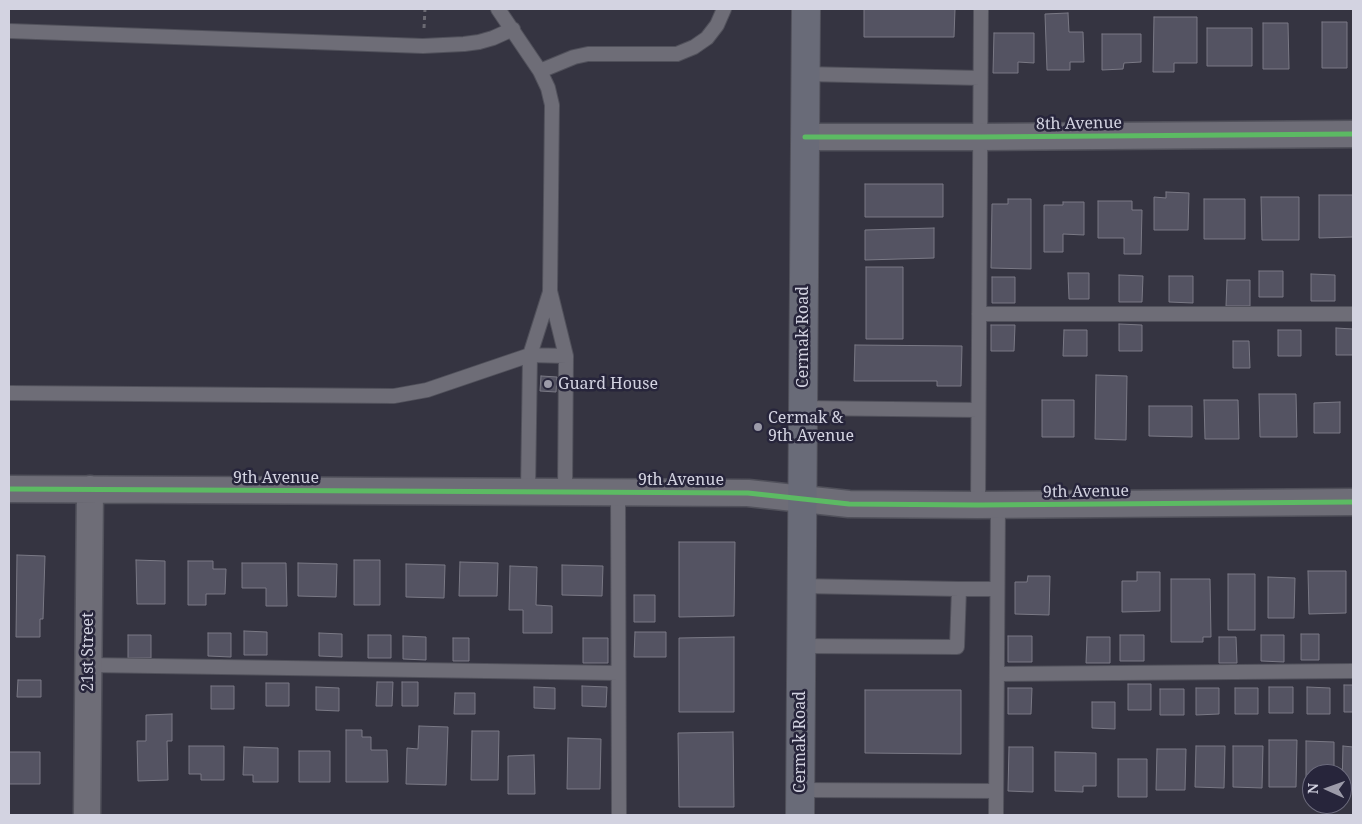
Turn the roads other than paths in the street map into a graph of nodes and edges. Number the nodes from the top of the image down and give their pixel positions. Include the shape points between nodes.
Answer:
1 (498, 9) edge
2 (724, 9) edge
3 (806, 9) edge
4 (981, 9) edge
5 (512, 28) junction
6 (9, 31) edge
7 (540, 71) junction
8 (806, 74) junction
9 (980, 78) junction
10 (1353, 134) edge
11 (805, 137) junction
12 (980, 137) junction
13 (550, 291) junction
14 (979, 314) junction
15 (1353, 314) edge
16 (530, 355) junction
17 (566, 356) junction
18 (9, 393) edge
19 (802, 408) junction
20 (978, 410) junction
21 (9, 489) edge
22 (90, 489) junction
23 (528, 492) junction
24 (565, 492) junction
25 (618, 492) junction
26 (802, 499) junction
27 (1353, 502) edge
28 (988, 505) junction
29 (801, 586) junction
30 (959, 589) junction
31 (997, 589) junction
32 (800, 646) junction
33 (88, 665) junction
34 (1353, 671) edge
35 (618, 673) junction
36 (997, 674) junction
37 (996, 791) junction
38 (800, 803) edge
39 (87, 815) edge
40 (619, 815) edge
41 (996, 815) edge

1 - 5 lane
2 - 7 lane via 707,38 677,54 588,54
3 - 8 main road, Cermak Road
4 - 9 lane
5 - 6 lane via 479,42 423,46
5 - 7 lane
7 - 13 lane via 552,105
8 - 9 lane
8 - 11 main road, Cermak Road
9 - 12 lane
10 - 12 street, 8th Avenue
11 - 12 street, 8th Avenue
11 - 19 main road, Cermak Road
12 - 14 lane
13 - 16 lane
13 - 17 lane
14 - 15 lane
14 - 20 lane
16 - 17 lane
16 - 18 lane via 426,390 394,396
16 - 23 lane
17 - 24 lane
19 - 20 lane
19 - 26 main road, Cermak Road
20 - 28 lane
21 - 22 street, 9th Avenue
22 - 23 street, 9th Avenue
22 - 33 street, 21st Street
23 - 24 street, 9th Avenue
24 - 25 street, 9th Avenue
25 - 26 street, 9th Avenue via 748,493
25 - 35 lane
26 - 28 street, 9th Avenue via 849,504
26 - 29 main road, Cermak Road
27 - 28 street, 9th Avenue
28 - 31 lane
29 - 30 lane
29 - 32 main road, Cermak Road
30 - 31 lane
30 - 32 lane via 956,647
31 - 36 lane
32 - 38 main road, Cermak Road
33 - 35 lane
33 - 39 street, 21st Street
34 - 36 lane
35 - 40 lane
36 - 37 lane
37 - 38 lane
37 - 41 lane

